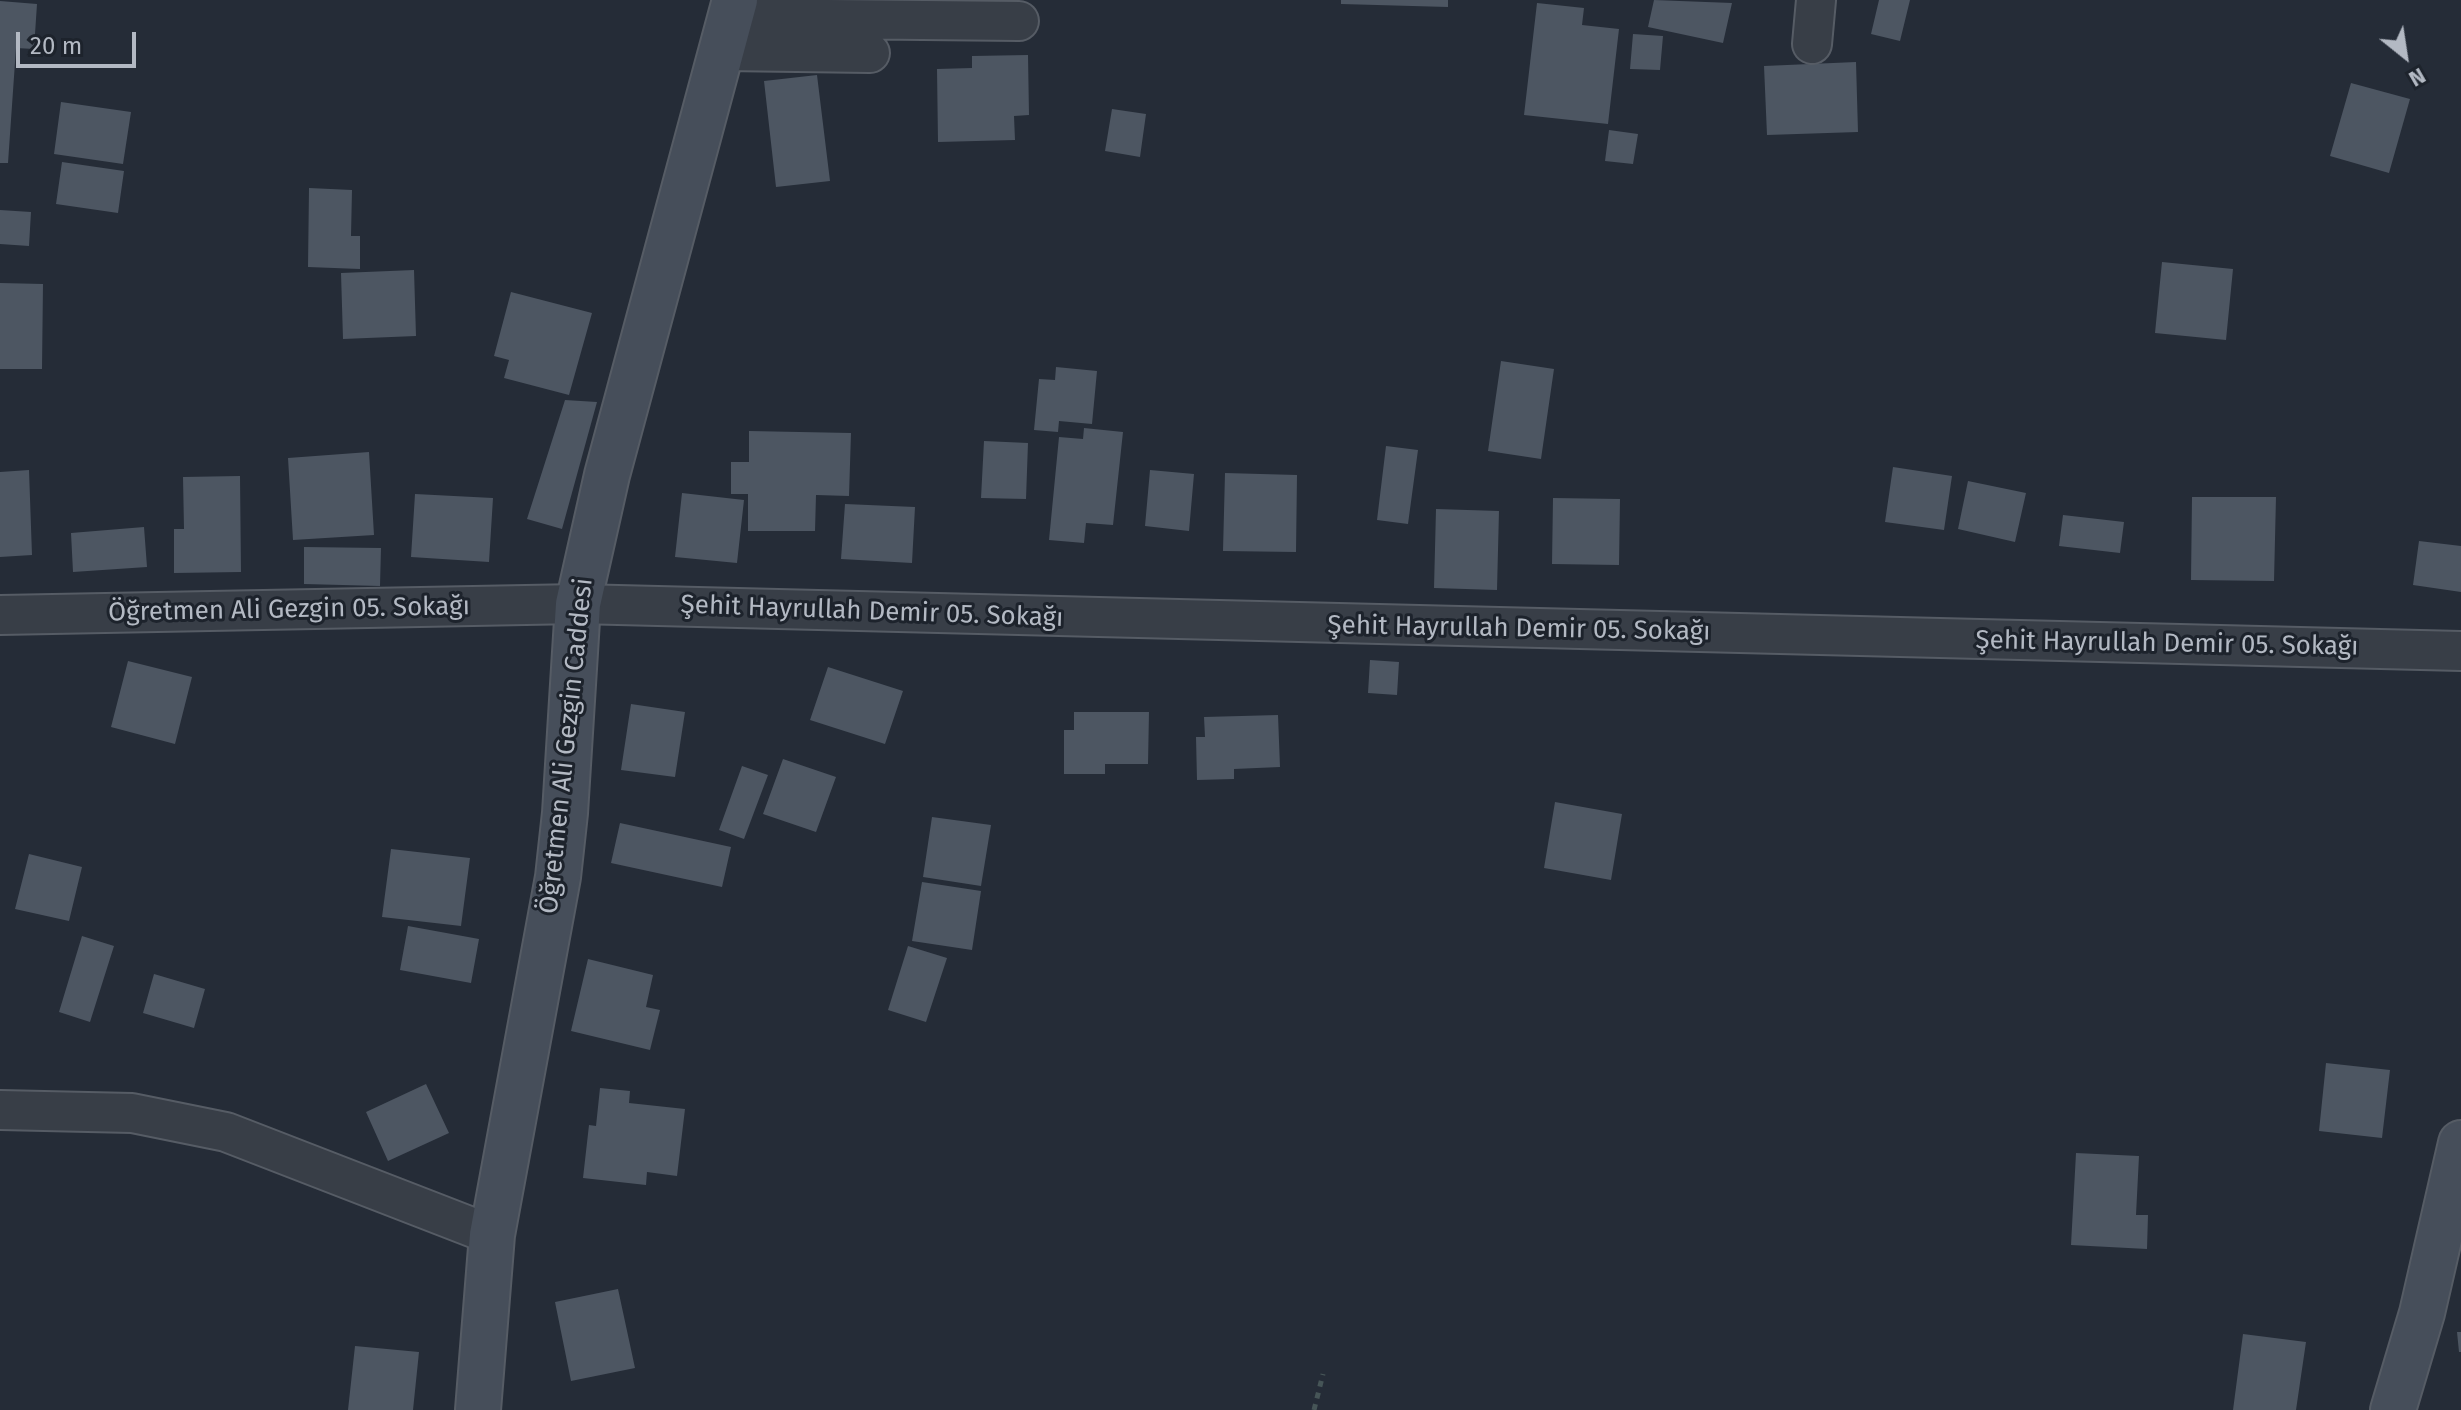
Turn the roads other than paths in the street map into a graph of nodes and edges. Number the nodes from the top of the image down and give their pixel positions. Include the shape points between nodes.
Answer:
1 (1816, 0) edge
2 (1019, 21) dead end
3 (730, 23) edge
4 (1812, 44) dead end
5 (870, 53) dead end
6 (578, 604) junction
7 (0, 615) edge
8 (2461, 651) edge
9 (0, 1110) edge
10 (2461, 1143) edge
11 (492, 1235) junction
12 (478, 1410) edge
13 (2393, 1410) edge

1 - 4 street
2 - 3 street
3 - 5 street
3 - 6 street, Öğretmen Ali Gezgin Caddesi via 607,475
6 - 7 street, Öğretmen Ali Gezgin 05. Sokağı
6 - 8 street, Şehit Hayrullah Demir 05. Sokağı
6 - 11 street, Öğretmen Ali Gezgin Caddesi via 558,877
9 - 11 street via 132,1113 226,1132
10 - 13 street via 2422,1313
11 - 12 street, Öğretmen Ali Gezgin Caddesi

